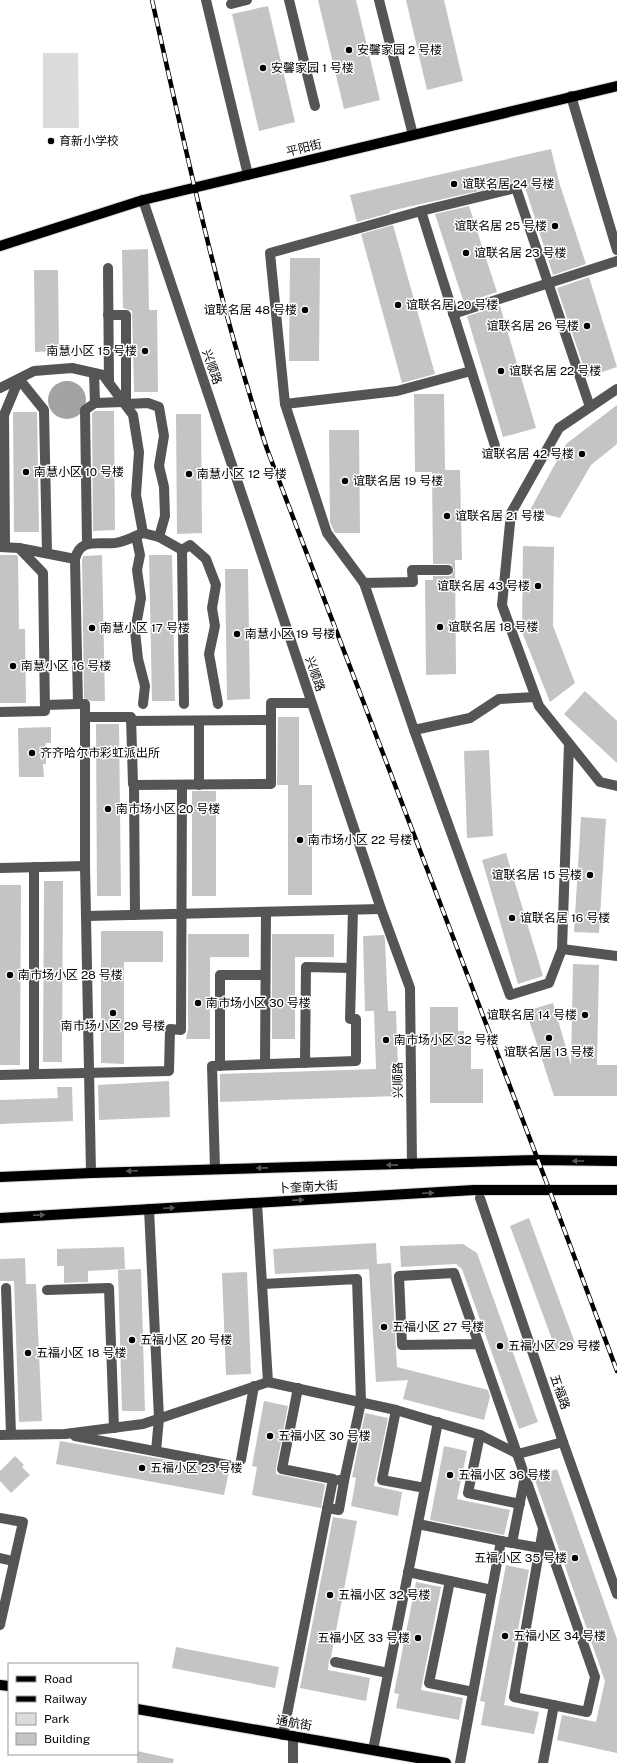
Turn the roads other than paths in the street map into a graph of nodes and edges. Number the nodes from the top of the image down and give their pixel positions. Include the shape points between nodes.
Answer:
1 (206, 0) edge
2 (247, 0) edge
3 (289, 0) edge
4 (379, 0) edge
5 (231, 4) dead end
6 (617, 86) edge
7 (572, 96) junction
8 (316, 106) dead end
9 (412, 135) junction
10 (248, 175) junction
11 (143, 200) junction
12 (422, 211) junction
13 (0, 246) edge
14 (617, 250) edge
15 (617, 261) edge
16 (108, 268) dead end
17 (547, 284) junction
18 (453, 314) junction
19 (108, 315) junction
20 (471, 371) junction
21 (94, 373) junction
22 (19, 379) junction
23 (109, 383) junction
24 (0, 388) edge
25 (617, 389) edge
26 (95, 403) junction
27 (124, 403) junction
28 (285, 404) junction
29 (590, 407) junction
30 (2, 413) edge
31 (494, 446) dead end
32 (139, 534) junction
33 (159, 537) junction
34 (87, 543) junction
35 (2, 547) edge
36 (19, 548) junction
37 (182, 550) junction
38 (47, 554) junction
39 (75, 559) junction
40 (448, 570) dead end
41 (364, 583) junction
42 (535, 697) junction
43 (311, 703) junction
44 (78, 704) junction
45 (143, 704) dead end
46 (184, 704) dead end
47 (218, 704) dead end
48 (45, 705) junction
49 (0, 712) edge
50 (85, 717) junction
51 (271, 720) junction
52 (131, 721) junction
53 (199, 721) junction
54 (414, 730) junction
55 (569, 744) junction
56 (133, 784) dead end
57 (182, 785) junction
58 (200, 785) junction
59 (617, 786) edge
60 (85, 866) junction
61 (34, 867) junction
62 (0, 868) edge
63 (381, 909) junction
64 (353, 910) junction
65 (266, 912) junction
66 (182, 914) junction
67 (135, 915) junction
68 (87, 916) junction
69 (562, 949) junction
70 (617, 956) edge
71 (351, 968) junction
72 (265, 975) junction
73 (305, 1063) junction
74 (265, 1064) junction
75 (220, 1066) junction
76 (90, 1073) junction
77 (34, 1074) junction
78 (0, 1075) edge
79 (617, 1161) edge
80 (412, 1164) junction
81 (215, 1169) junction
82 (91, 1173) junction
83 (0, 1177) edge
84 (617, 1190) edge
85 (480, 1198) dead end
86 (258, 1203) junction
87 (149, 1209) junction
88 (0, 1218) edge
89 (263, 1284) junction
90 (6, 1288) edge
91 (47, 1290) dead end
92 (479, 1344) junction
93 (268, 1382) junction
94 (254, 1386) junction
95 (298, 1388) junction
96 (361, 1402) junction
97 (396, 1410) junction
98 (159, 1418) junction
99 (438, 1422) junction
100 (114, 1428) junction
101 (0, 1434) edge
102 (11, 1434) junction
103 (65, 1434) junction
104 (480, 1435) junction
105 (563, 1442) junction
106 (156, 1451) junction
107 (518, 1454) junction
108 (241, 1460) dead end
109 (228, 1465) dead end
110 (525, 1474) junction
111 (333, 1479) junction
112 (344, 1481) junction
113 (425, 1488) junction
114 (520, 1504) junction
115 (328, 1508) junction
116 (0, 1518) edge
117 (418, 1524) junction
118 (543, 1529) junction
119 (502, 1541) junction
120 (512, 1543) junction
121 (540, 1548) junction
122 (0, 1558) edge
123 (14, 1561) junction
124 (408, 1572) junction
125 (450, 1581) junction
126 (492, 1590) junction
127 (617, 1594) edge
128 (0, 1625) edge
129 (335, 1662) dead end
130 (388, 1673) junction
131 (473, 1692) junction
132 (554, 1705) junction
133 (138, 1709) edge
134 (288, 1735) junction
135 (373, 1750) junction
136 (293, 1763) edge
137 (446, 1763) edge
138 (460, 1763) edge
139 (543, 1763) edge

1 - 10 street
2 - 5 street
3 - 8 street
4 - 9 street
6 - 7 main road, 平阳街
7 - 9 main road, 平阳街
7 - 14 street
9 - 10 main road, 平阳街
10 - 11 main road, 平阳街
11 - 13 main road, 平阳街
11 - 43 street, 兴顺路
12 - 17 street via 516,188
12 - 18 street
12 - 28 street via 270,253
15 - 17 street
16 - 19 street
17 - 18 street
17 - 29 street
18 - 20 street
19 - 23 street
19 - 27 street via 126,315
20 - 28 street via 397,391
20 - 31 street
21 - 22 street via 72,368 34,371
21 - 23 street via 103,375
21 - 26 street
22 - 24 street
22 - 30 street
22 - 38 street via 44,410
23 - 27 street
25 - 29 street
26 - 27 street
26 - 34 street via 85,410
27 - 32 street via 133,415 139,452 136,495
27 - 33 street via 148,403 159,407 164,436 159,466 164,487 166,516
28 - 41 street via 328,533
29 - 42 street via 559,428 511,513 502,605
30 - 35 street
32 - 33 street
32 - 34 street via 119,542
32 - 45 street via 140,555 137,570 141,598 135,631 138,659 145,686
33 - 37 street
34 - 39 street via 77,552
35 - 36 street
36 - 38 street
36 - 48 street via 43,573
37 - 46 street
37 - 47 street via 190,545 206,559 216,585 212,608 215,626 209,654
38 - 39 street
39 - 44 street
40 - 41 street via 412,570 412,582
41 - 54 street
42 - 54 street via 499,699 470,718
42 - 55 street via 539,706
43 - 51 street via 271,703
43 - 63 street, 兴顺路
44 - 48 street
44 - 50 street via 85,704
48 - 49 street via 45,711
50 - 52 street via 131,717
50 - 60 street
51 - 53 street
51 - 58 street via 271,784
52 - 53 street
52 - 56 street
53 - 58 street
54 - 69 street via 510,995 549,983
55 - 59 street via 600,782
55 - 69 street
57 - 58 street
57 - 66 street
57 - 67 street via 134,785
60 - 61 street
60 - 68 street
61 - 62 street
61 - 77 street
63 - 64 street
63 - 80 street, 兴顺路 via 410,988
64 - 65 street
64 - 71 street
65 - 66 street
65 - 72 street
66 - 67 street
66 - 76 street via 181,1030 170,1029 169,1071
67 - 68 street
68 - 76 street
69 - 70 street
71 - 73 street via 306,967
71 - 73 street via 350,1019 356,1019 356,1061
72 - 74 street
72 - 75 street via 220,975
73 - 74 street
74 - 75 street
75 - 81 street via 212,1066
76 - 77 street
76 - 82 street
77 - 78 street
79 -> 80 main road, 卜奎南大街 via 538,1160
80 -> 81 main road, 卜奎南大街
81 -> 82 main road, 卜奎南大街
82 - 83 main road, 卜奎南大街
86 -> 84 main road, 卜奎南大街 via 474,1190
85 - 105 street, 五福路
87 -> 86 main road, 卜奎南大街
86 - 89 street
88 -> 87 main road, 卜奎南大街
87 - 98 street
89 - 93 street
89 - 96 street via 357,1280
90 - 102 street
91 - 100 street via 109,1288
92 - 92 street via 454,1273 399,1276 402,1345
92 - 107 street
93 - 94 street
93 - 95 street
94 - 98 street
94 - 108 street
95 - 96 street
95 - 111 street via 282,1469
96 - 97 street
96 - 112 street
97 - 99 street
97 - 113 street via 382,1480
98 - 100 street via 143,1424
98 - 106 street
99 - 104 street
99 - 113 street
100 - 103 street
101 - 102 street
102 - 103 street
103 - 106 street
104 - 107 street
104 - 114 street via 468,1493
105 - 107 street
105 - 127 street, 五福路
106 - 109 street
107 - 110 street
110 - 114 street
110 - 118 street
111 - 112 street
111 - 115 street
112 - 115 street via 339,1510
113 - 117 street
114 - 120 street
115 - 134 street
116 - 123 street via 23,1522
117 - 119 street
117 - 124 street
118 - 121 street
118 - 132 street via 595,1676 587,1712
119 - 120 street
119 - 126 street
120 - 121 street
121 - 132 street via 514,1697
122 - 123 street
123 - 128 street
124 - 125 street
124 - 130 street
125 - 126 street
125 - 131 street via 429,1683
126 - 131 street
129 - 130 street
130 - 135 street
131 - 138 street
132 - 139 street
133 - 134 main road, 通航街
134 - 135 main road, 通航街
134 - 136 street
135 - 137 main road, 通航街

